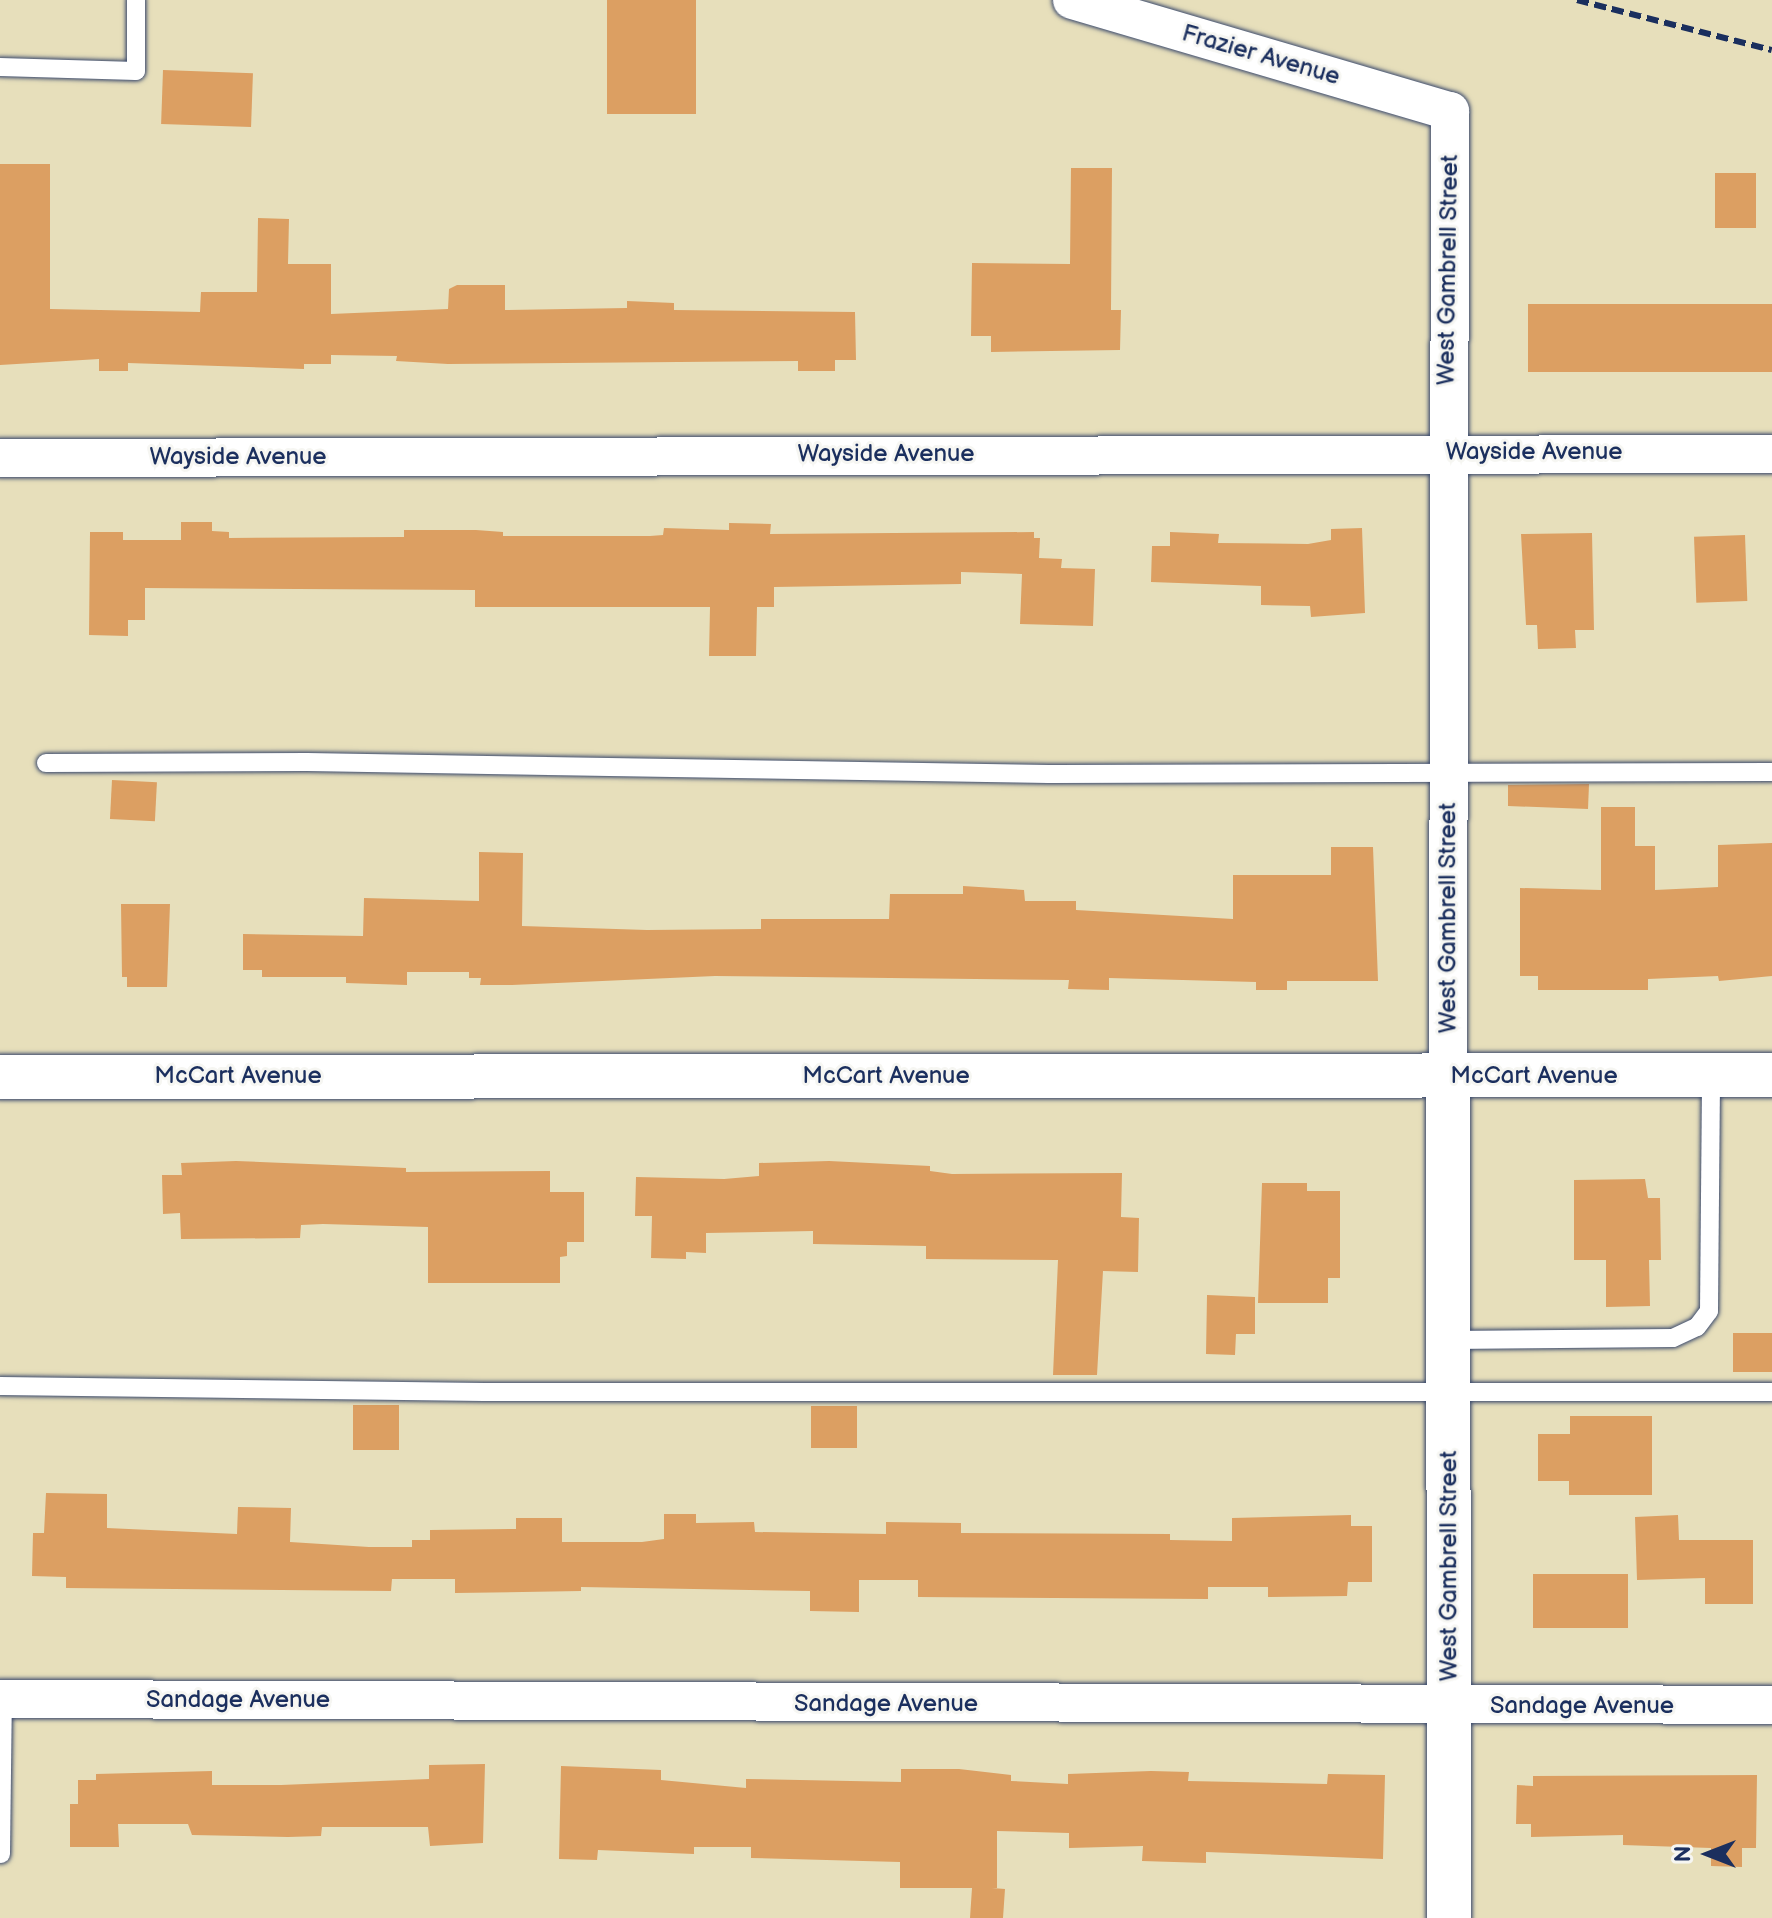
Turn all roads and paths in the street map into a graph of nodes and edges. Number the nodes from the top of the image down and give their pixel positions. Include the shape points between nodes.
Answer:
1 (136, 0) edge
2 (1072, 0) edge
3 (0, 67) edge
4 (1450, 111) joint
5 (1445, 452) junction
6 (1772, 454) edge
7 (0, 458) edge
8 (46, 763) dead end
9 (1447, 770) junction
10 (1772, 772) edge
11 (1772, 1075) edge
12 (1448, 1076) junction
13 (1711, 1076) junction
14 (0, 1077) edge
15 (1449, 1340) junction
16 (0, 1386) edge
17 (1772, 1392) edge
18 (1449, 1395) junction
19 (2, 1699) edge
20 (1772, 1705) edge
21 (1450, 1707) junction
22 (1, 1854) edge
23 (1449, 1918) edge

1 - 3 lane via 136,71
2 - 4 street, Frazier Avenue
4 - 5 street, West Gambrell Street
5 - 6 street, Wayside Avenue
5 - 7 street, Wayside Avenue
5 - 9 street, West Gambrell Street
8 - 9 lane via 1049,774
9 - 10 lane
9 - 12 street, West Gambrell Street
11 - 13 main road, McCart Avenue
12 - 13 main road, McCart Avenue
12 - 14 main road, McCart Avenue
12 - 15 main road, West Gambrell Street
13 - 15 lane via 1709,1311 1697,1327 1673,1338
15 - 18 main road, West Gambrell Street
16 - 18 lane
17 - 18 lane
18 - 21 main road, West Gambrell Street
19 - 21 street, Sandage Avenue
19 - 22 lane
20 - 21 street, Sandage Avenue
21 - 23 main road, West Gambrell Street

